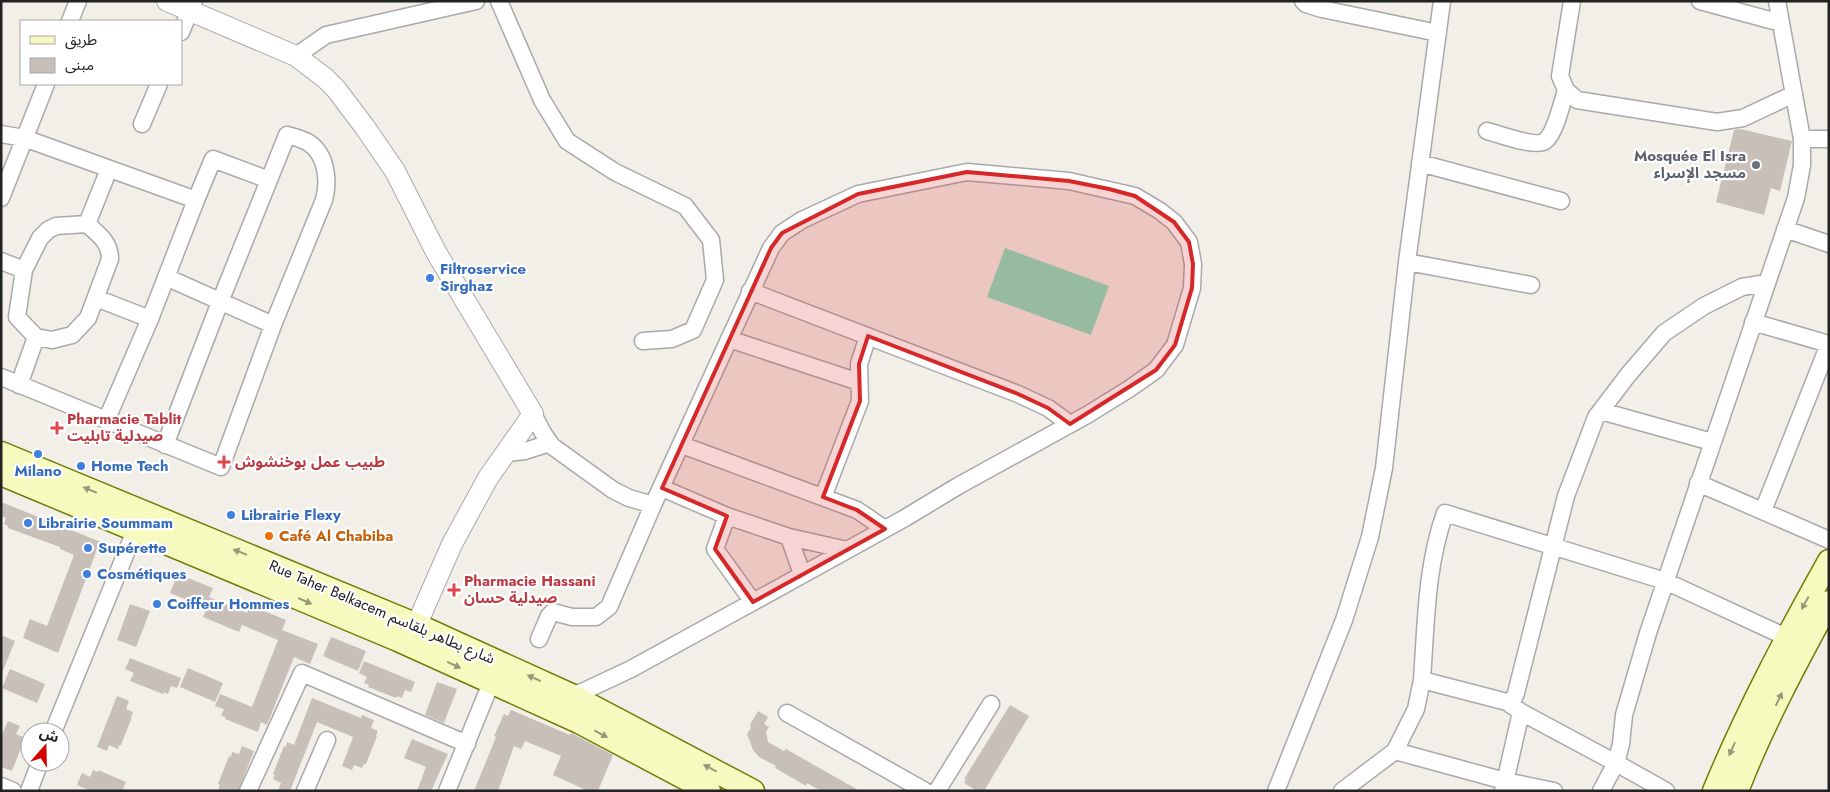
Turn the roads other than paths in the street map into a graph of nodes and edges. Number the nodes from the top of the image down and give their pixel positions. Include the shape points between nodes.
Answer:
1 (78, 1) edge
2 (167, 1) edge
3 (476, 1) edge
4 (499, 1) edge
5 (1303, 1) edge
6 (1442, 1) edge
7 (1572, 1) edge
8 (1700, 1) edge
9 (1777, 1) edge
10 (192, 7) edge
11 (70, 20) edge
12 (1781, 23) junction
13 (182, 30) edge
14 (1438, 33) junction
15 (296, 56) junction
16 (46, 85) edge
17 (159, 85) edge
18 (1566, 90) junction
19 (1794, 94) junction
20 (142, 124) dead end
21 (1487, 131) dead end
22 (1, 134) edge
23 (24, 138) junction
24 (1802, 139) junction
25 (1829, 139) edge
26 (1420, 163) junction
27 (108, 169) junction
28 (270, 180) junction
29 (1, 198) edge
30 (196, 200) junction
31 (1561, 201) dead end
32 (87, 224) junction
33 (1785, 229) junction
34 (1829, 244) edge
35 (1, 261) edge
36 (1407, 262) junction
37 (24, 270) junction
38 (166, 277) junction
39 (1767, 283) junction
40 (1531, 285) dead end
41 (750, 291) junction
42 (96, 298) junction
43 (220, 302) junction
44 (150, 320) junction
45 (1754, 322) junction
46 (273, 325) junction
47 (868, 336) junction
48 (36, 337) junction
49 (729, 339) junction
50 (643, 341) dead end
51 (1829, 344) edge
52 (1, 377) edge
53 (859, 382) junction
54 (19, 385) junction
55 (1601, 411) junction
56 (533, 414) junction
57 (106, 421) junction
58 (1070, 424) junction
59 (1712, 442) junction
60 (550, 443) junction
61 (164, 445) junction
62 (682, 445) junction
63 (1, 453) edge
64 (507, 453) junction
65 (1, 474) edge
66 (1698, 483) junction
67 (662, 488) junction
68 (823, 497) junction
69 (653, 505) junction
70 (1763, 511) junction
71 (727, 516) junction
72 (139, 521) junction
73 (886, 529) junction
74 (789, 537) junction
75 (1829, 540) edge
76 (1552, 546) junction
77 (847, 550) junction
78 (1829, 561) edge
79 (802, 574) junction
80 (1665, 581) junction
81 (753, 602) junction
82 (1829, 602) edge
83 (413, 634) junction
84 (1786, 637) junction
85 (539, 640) dead end
86 (1422, 680) junction
87 (491, 683) junction
88 (571, 695) junction
89 (992, 704) dead end
90 (1516, 708) junction
91 (788, 713) dead end
92 (57, 722) edge
93 (327, 740) dead end
94 (467, 744) junction
95 (1395, 751) junction
96 (1616, 763) junction
97 (38, 772) edge
98 (1, 786) edge
99 (1504, 786) edge
100 (34, 789) edge
101 (13, 791) edge
102 (248, 791) edge
103 (306, 791) edge
104 (448, 791) edge
105 (709, 791) edge
106 (753, 791) edge
107 (925, 791) edge
108 (937, 791) edge
109 (1276, 791) edge
110 (1342, 791) edge
111 (1554, 791) edge
112 (1601, 791) edge
113 (1666, 791) edge
114 (1714, 791) edge
115 (1737, 791) edge

1 - 11 street
2 - 10 street
3 - 15 street via 326,35
4 - 50 street via 542,100 567,141 615,172 685,206 711,240 715,280 693,330 672,339
5 - 14 street via 1322,9
6 - 14 street
7 - 18 street via 1560,68
8 - 12 street
9 - 12 street
10 - 13 street
10 - 15 street
12 - 19 street
14 - 26 street
15 - 56 street via 336,89 395,171 436,252
16 - 23 street
17 - 20 street
18 - 19 street via 1584,102 1717,122 1743,118
18 - 21 street via 1551,134 1545,142 1535,144
19 - 24 street
22 - 23 street
23 - 27 street
23 - 29 street
24 - 25 street
24 - 33 street via 1802,165 1796,198
26 - 31 street
26 - 36 street
27 - 30 street
27 - 32 street
28 - 30 street via 213,159
28 - 43 street
28 - 46 street via 287,135 314,147 327,180 324,200
30 - 38 street
32 - 37 street via 56,226 48,230 40,238
32 - 42 street via 110,249 110,259
33 - 34 street
33 - 39 street
35 - 37 street
36 - 40 street
36 - 109 street via 1384,468 1370,537 1344,620
37 - 48 street via 17,317
38 - 43 street
38 - 44 street
39 - 45 street
39 - 55 street via 1742,287 1704,306 1664,333
41 - 47 street
41 - 49 street
41 - 58 street via 782,233 858,194 967,172 1069,181 1135,196 1174,222 1188,242 1193,264 1192,288 1185,316 1174,345 1156,370
42 - 44 street
42 - 48 street via 88,318 72,334 52,340
43 - 46 street
43 - 61 street
44 - 57 street
45 - 51 street
45 - 59 street
46 - 61 street via 221,467
47 - 53 street via 859,364
47 - 58 street via 1018,394 1048,408
48 - 54 street
49 - 53 street
49 - 62 street
51 - 70 street
52 - 54 street
53 - 68 street via 860,401
54 - 57 street
55 - 59 street
55 - 76 street via 1566,496
56 - 60 street
56 - 64 street
57 - 61 street
58 - 73 street
59 - 66 street
60 - 64 street
60 - 69 street via 613,490
62 - 67 street
62 - 68 street
72 -> 63 main road, Rue Taher Belkacem شارع بطاهر بلقاسم
64 - 83 street via 488,478 452,544
65 - 72 main road, Rue Taher Belkacem شارع بطاهر بلقاسم
66 - 70 street
66 - 80 street
67 - 69 street
67 - 71 street
68 - 73 street via 857,510
69 - 85 street via 609,607 596,617 572,617 553,612
70 - 75 street
71 - 74 street
71 - 81 street via 715,549
72 - 83 main road, Rue Taher Belkacem شارع بطاهر بلقاسم
72 - 92 street
73 - 77 street
74 - 77 street
74 - 79 street
76 - 80 street
76 - 86 street via 1445,513 1430,573
76 - 90 street via 1516,693
77 - 79 street
78 -> 84 main road
79 - 81 street
80 - 84 street
80 - 96 street via 1624,716
81 - 88 street via 631,668
115 -> 82 main road via 1754,749
83 -> 87 main road, Rue Taher Belkacem شارع بطاهر بلقاسم
88 -> 83 main road, Rue Taher Belkacem شارع بطاهر بلقاسم
84 -> 114 main road
86 - 90 street
86 - 95 street via 1416,709
87 - 94 street
87 -> 105 main road, Rue Taher Belkacem شارع بطاهر بلقاسم via 579,722
106 -> 88 main road, Rue Taher Belkacem شارع بطاهر بلقاسم
89 - 108 street
90 - 96 street
90 - 99 street
91 - 107 street
93 - 103 street
94 - 102 street via 302,673
94 - 104 street
95 - 99 street
95 - 110 street
96 - 112 street
96 - 113 street
97 - 100 street
98 - 101 street
99 - 111 street

